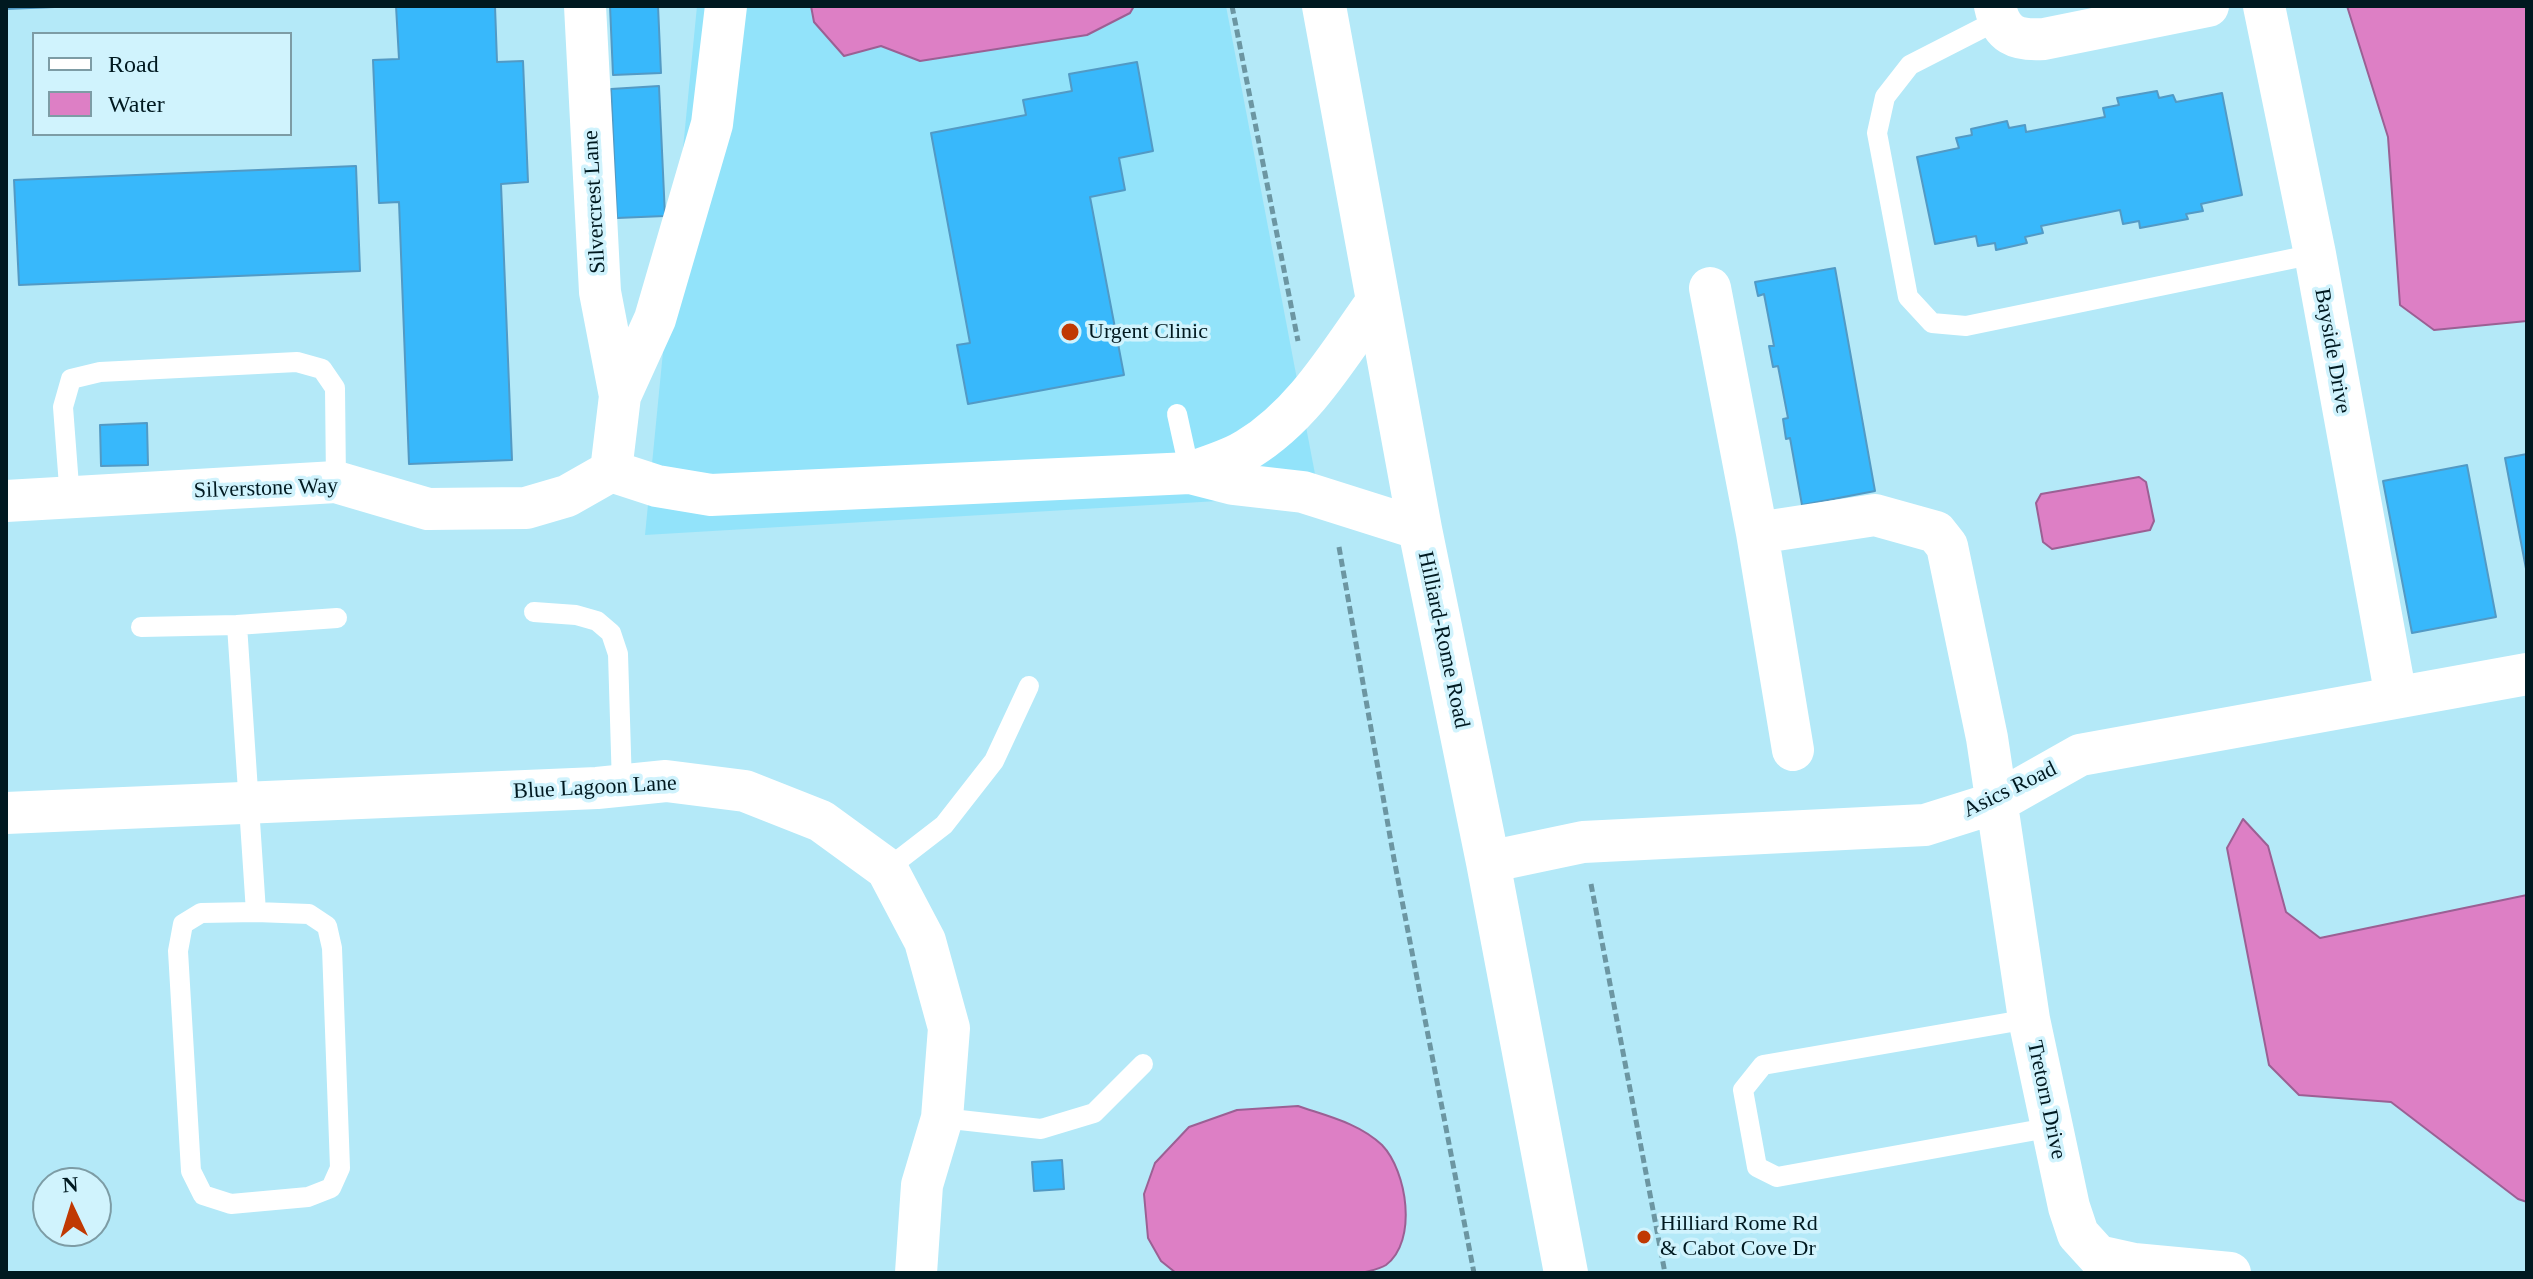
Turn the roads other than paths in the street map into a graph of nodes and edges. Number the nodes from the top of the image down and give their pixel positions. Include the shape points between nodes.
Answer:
1 (585, 6) edge
2 (726, 6) edge
3 (1324, 6) edge
4 (2208, 6) edge
5 (2264, 6) edge
6 (1996, 13) edge
7 (2315, 254) junction
8 (1710, 288) dead end
9 (1378, 300) junction
10 (620, 396) junction
11 (1177, 414) dead end
12 (611, 471) junction
13 (1190, 473) junction
14 (336, 482) junction
15 (70, 499) junction
16 (6, 501) edge
17 (1420, 529) junction
18 (1757, 533) junction
19 (534, 612) dead end
20 (337, 618) dead end
21 (237, 625) junction
22 (141, 627) dead end
23 (2527, 674) edge
24 (1029, 686) dead end
25 (2396, 697) junction
26 (1793, 750) dead end
27 (622, 786) junction
28 (250, 803) junction
29 (1995, 803) junction
30 (6, 813) edge
31 (1488, 862) junction
32 (887, 869) junction
33 (256, 912) junction
34 (2029, 1019) junction
35 (1143, 1064) dead end
36 (942, 1118) junction
37 (2053, 1127) junction
38 (916, 1273) edge
39 (1566, 1273) edge
40 (2230, 1273) edge

1 - 10 street, Silvercrest Lane via 600,292
2 - 10 street via 712,124 655,319
3 - 9 main road, Hilliard-Rome Road
4 - 6 street via 2026,41 2009,34
5 - 7 street, Bayside Drive
6 - 7 lane via 1910,65 1885,97 1877,133 1908,297 1932,323 1966,326
7 - 25 street, Bayside Drive
8 - 18 street
9 - 13 street via 1283,424 1245,451
9 - 17 main road, Hilliard-Rome Road
10 - 12 street
11 - 13 lane
12 - 13 street via 711,495
12 - 14 street, Silverstone Way via 567,496 526,508 428,509
13 - 17 street via 1303,492
14 - 15 street, Silverstone Way
14 - 15 lane via 335,388 322,369 297,362 100,372 71,379 63,407
15 - 16 street, Silverstone Way
17 - 31 main road, Hilliard-Rome Road
18 - 26 street
18 - 29 street, Tretorn Drive via 1875,515 1936,532 1947,546 1955,579
19 - 27 lane via 576,615 597,621 611,633 619,665
20 - 21 lane
21 - 22 lane
21 - 28 lane
23 - 25 street, Asics Road
24 - 32 lane via 986,772 944,825
25 - 29 street, Asics Road via 2080,755
27 - 28 street, Blue Lagoon Lane
27 - 32 street, Blue Lagoon Lane via 666,781 745,791 821,821
28 - 30 street, Blue Lagoon Lane
28 - 33 lane
29 - 31 street, Asics Road via 1925,825 1583,842
29 - 34 street, Tretorn Drive
31 - 39 main road, Hilliard-Rome Road
32 - 36 street, Blue Lagoon Lane via 925,941 949,1028
33 - 33 lane via 201,913 183,924 178,951 191,1171 203,1195 231,1204 308,1197 331,1188 340,1168 327,926 309,914
34 - 37 street, Tretorn Drive
34 - 37 lane via 1763,1065 1743,1090 1757,1167 1777,1177
35 - 36 lane via 1094,1113 1041,1129
36 - 38 street, Blue Lagoon Lane via 922,1185
37 - 40 street, Tretorn Drive via 2078,1234 2098,1256

